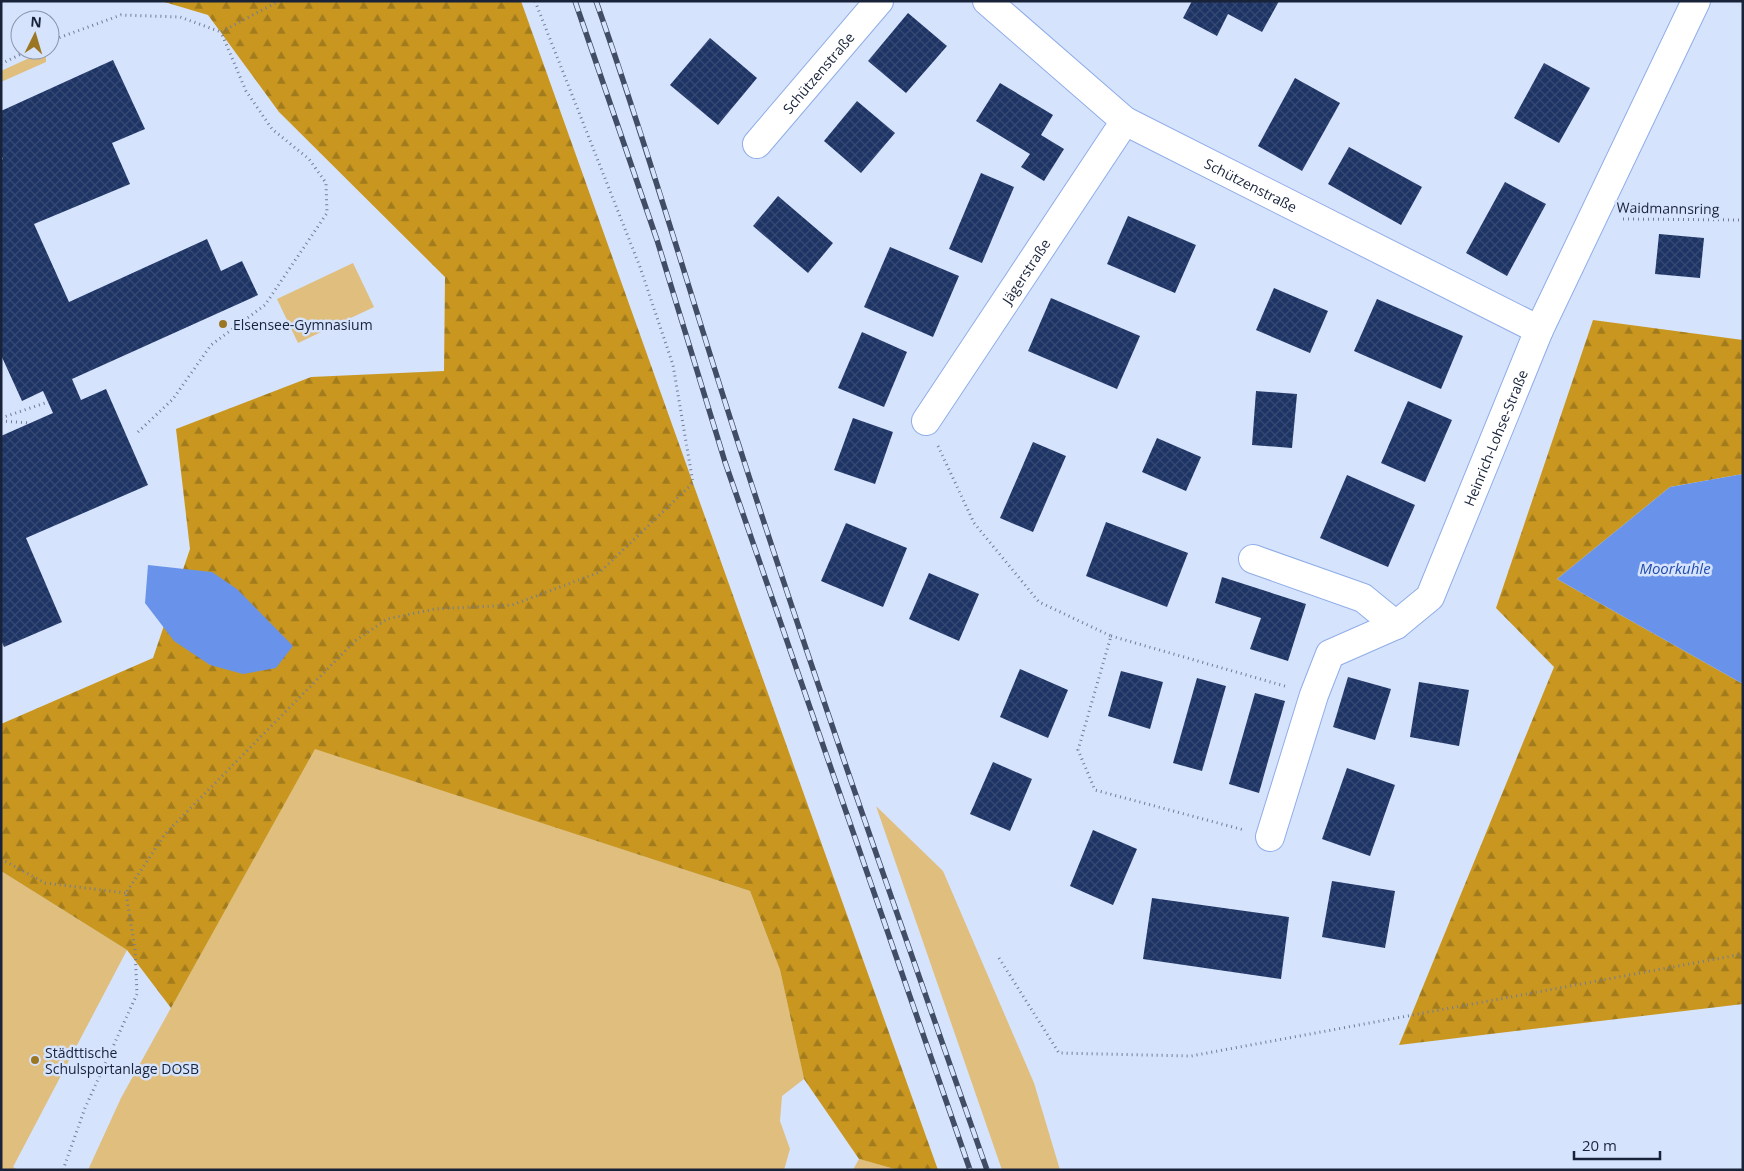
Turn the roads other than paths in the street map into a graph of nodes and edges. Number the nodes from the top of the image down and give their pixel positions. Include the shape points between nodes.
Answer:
1 (879, 1) edge
2 (987, 1) edge
3 (1696, 1) edge
4 (1125, 121) junction
5 (757, 144) dead end
6 (1539, 330) junction
7 (926, 421) road end
8 (1253, 559) dead end
9 (1396, 625) junction
10 (1270, 837) road end

1 - 5 street, Schützenstraße
2 - 4 street, Schützenstraße
3 - 6 street, Heinrich-Lohse-Straße
4 - 6 street, Schützenstraße
4 - 7 street, Jägerstraße
6 - 9 street, Heinrich-Lohse-Straße via 1430,597
8 - 9 street via 1363,598
9 - 10 street, Heinrich-Lohse-Straße via 1330,654

